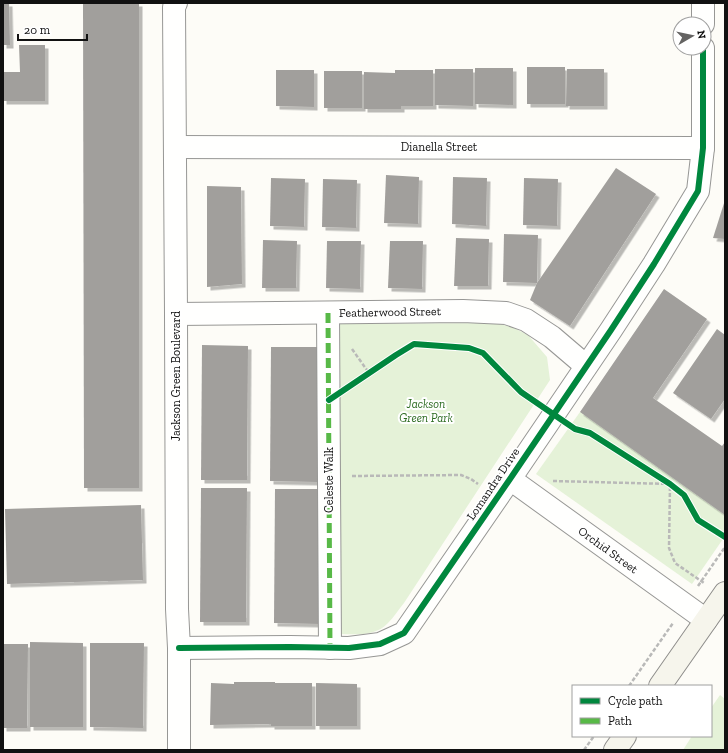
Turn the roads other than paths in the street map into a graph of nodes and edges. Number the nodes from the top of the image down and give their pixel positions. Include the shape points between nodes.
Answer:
1 (176, 3) edge
2 (703, 3) edge
3 (703, 16) edge
4 (703, 56) edge
5 (175, 146) junction
6 (703, 148) junction
7 (328, 313) junction
8 (176, 314) junction
9 (586, 366) junction
10 (510, 479) junction
11 (724, 594) edge
12 (706, 620) junction
13 (179, 648) junction
14 (330, 648) junction
15 (661, 685) edge
16 (623, 737) edge
17 (179, 750) edge
18 (615, 750) edge

1 - 5 street, Jackson Green Boulevard
2 - 3 street
4 - 6 street, Lomandra Drive
5 - 6 street, Dianella Street
5 - 8 street, Jackson Green Boulevard
6 - 9 street, Lomandra Drive via 698,191 654,264
7 - 8 street, Featherwood Street
7 - 9 street, Featherwood Street via 506,313 526,320 552,337
7 - 14 street, Celeste Walk
8 - 13 street, Jackson Green Boulevard via 176,609
9 - 10 street, Lomandra Drive
10 - 12 street, Orchid Street
10 - 14 street, Lomandra Drive via 404,633 380,644
11 - 12 main road
12 - 15 main road
13 - 14 street, Lomandra Drive
13 - 17 street, Jackson Green Boulevard
16 - 18 main road

